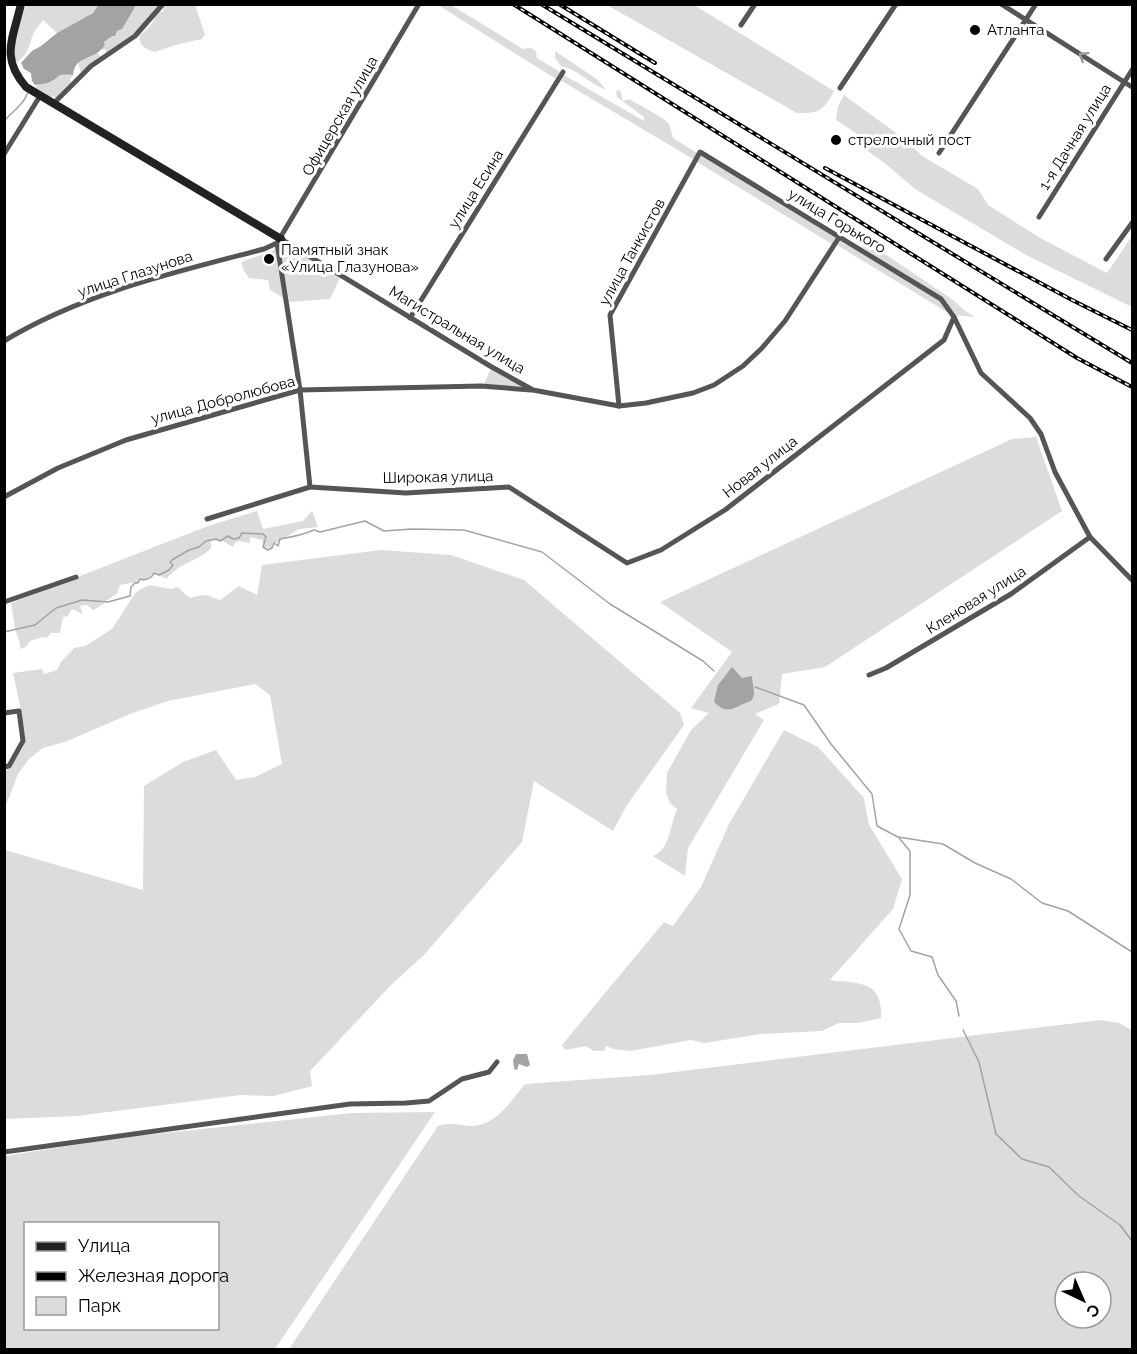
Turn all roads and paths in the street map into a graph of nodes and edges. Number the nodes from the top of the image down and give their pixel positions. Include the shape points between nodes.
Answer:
1 (21, 4) edge
2 (163, 4) edge
3 (419, 4) edge
4 (754, 4) edge
5 (896, 4) edge
6 (1001, 4) edge
7 (1036, 4) edge
8 (1026, 20) junction
9 (741, 25) dead end
10 (1132, 70) edge
11 (563, 72) dead end
12 (1125, 82) junction
13 (1132, 87) edge
14 (840, 88) dead end
15 (40, 95) junction
16 (54, 103) junction
17 (700, 152) joint
18 (939, 153) dead end
19 (4, 154) edge
20 (1039, 217) dead end
21 (1132, 222) edge
22 (840, 236) junction
23 (279, 241) junction
24 (1106, 259) dead end
25 (954, 317) junction
26 (410, 318) junction
27 (4, 342) edge
28 (300, 390) junction
29 (533, 390) junction
30 (619, 406) junction
31 (310, 487) junction
32 (4, 497) edge
33 (557, 518) joint
34 (207, 519) dead end
35 (1089, 537) junction
36 (76, 577) dead end
37 (1132, 580) edge
38 (4, 602) edge
39 (869, 675) dead end
40 (4, 713) edge
41 (4, 767) edge
42 (497, 1062) dead end
43 (4, 1152) edge

1 - 15 street, Магистральная улица via 10,65 26,87
2 - 16 street via 135,36 92,66
3 - 23 street, Офицерская улица
4 - 9 street
5 - 14 street
6 - 8 street
7 - 8 street
12 -> 8 street
8 - 18 street
10 - 12 street, 1-я Дачная улица
11 - 26 street, улица Есина
12 - 13 street
12 - 20 street, 1-я Дачная улица
15 - 16 street, Магистральная улица
15 - 19 street
16 - 23 street, Магистральная улица
17 - 22 street, улица Горького
17 - 30 street, улица Танкистов via 610,315
21 - 24 street
22 - 25 street, улица Горького via 941,299
22 - 30 street, Магистральная улица via 785,321 743,366 693,393
23 - 26 street, Магистральная улица
23 - 27 street, улица Глазунова via 264,249 61,310
23 - 28 street
25 - 33 street, Новая улица via 944,340 725,510 662,550 627,563
25 - 35 street, улица Горького via 981,373 1030,418 1041,434 1055,472
26 - 29 street, Магистральная улица
28 - 29 street, улица Добролюбова via 481,386
28 - 31 street
28 - 32 street, улица Добролюбова via 126,440 58,468
29 - 30 street, Магистральная улица
31 - 33 street, Широкая улица via 406,493 509,487
31 - 34 street
35 - 37 street, улица Горького
35 - 39 street, Кленовая улица via 1011,594
36 - 38 street
40 - 41 street via 20,711 23,741 9,766
42 - 43 street via 489,1072 462,1079 429,1101 350,1104

